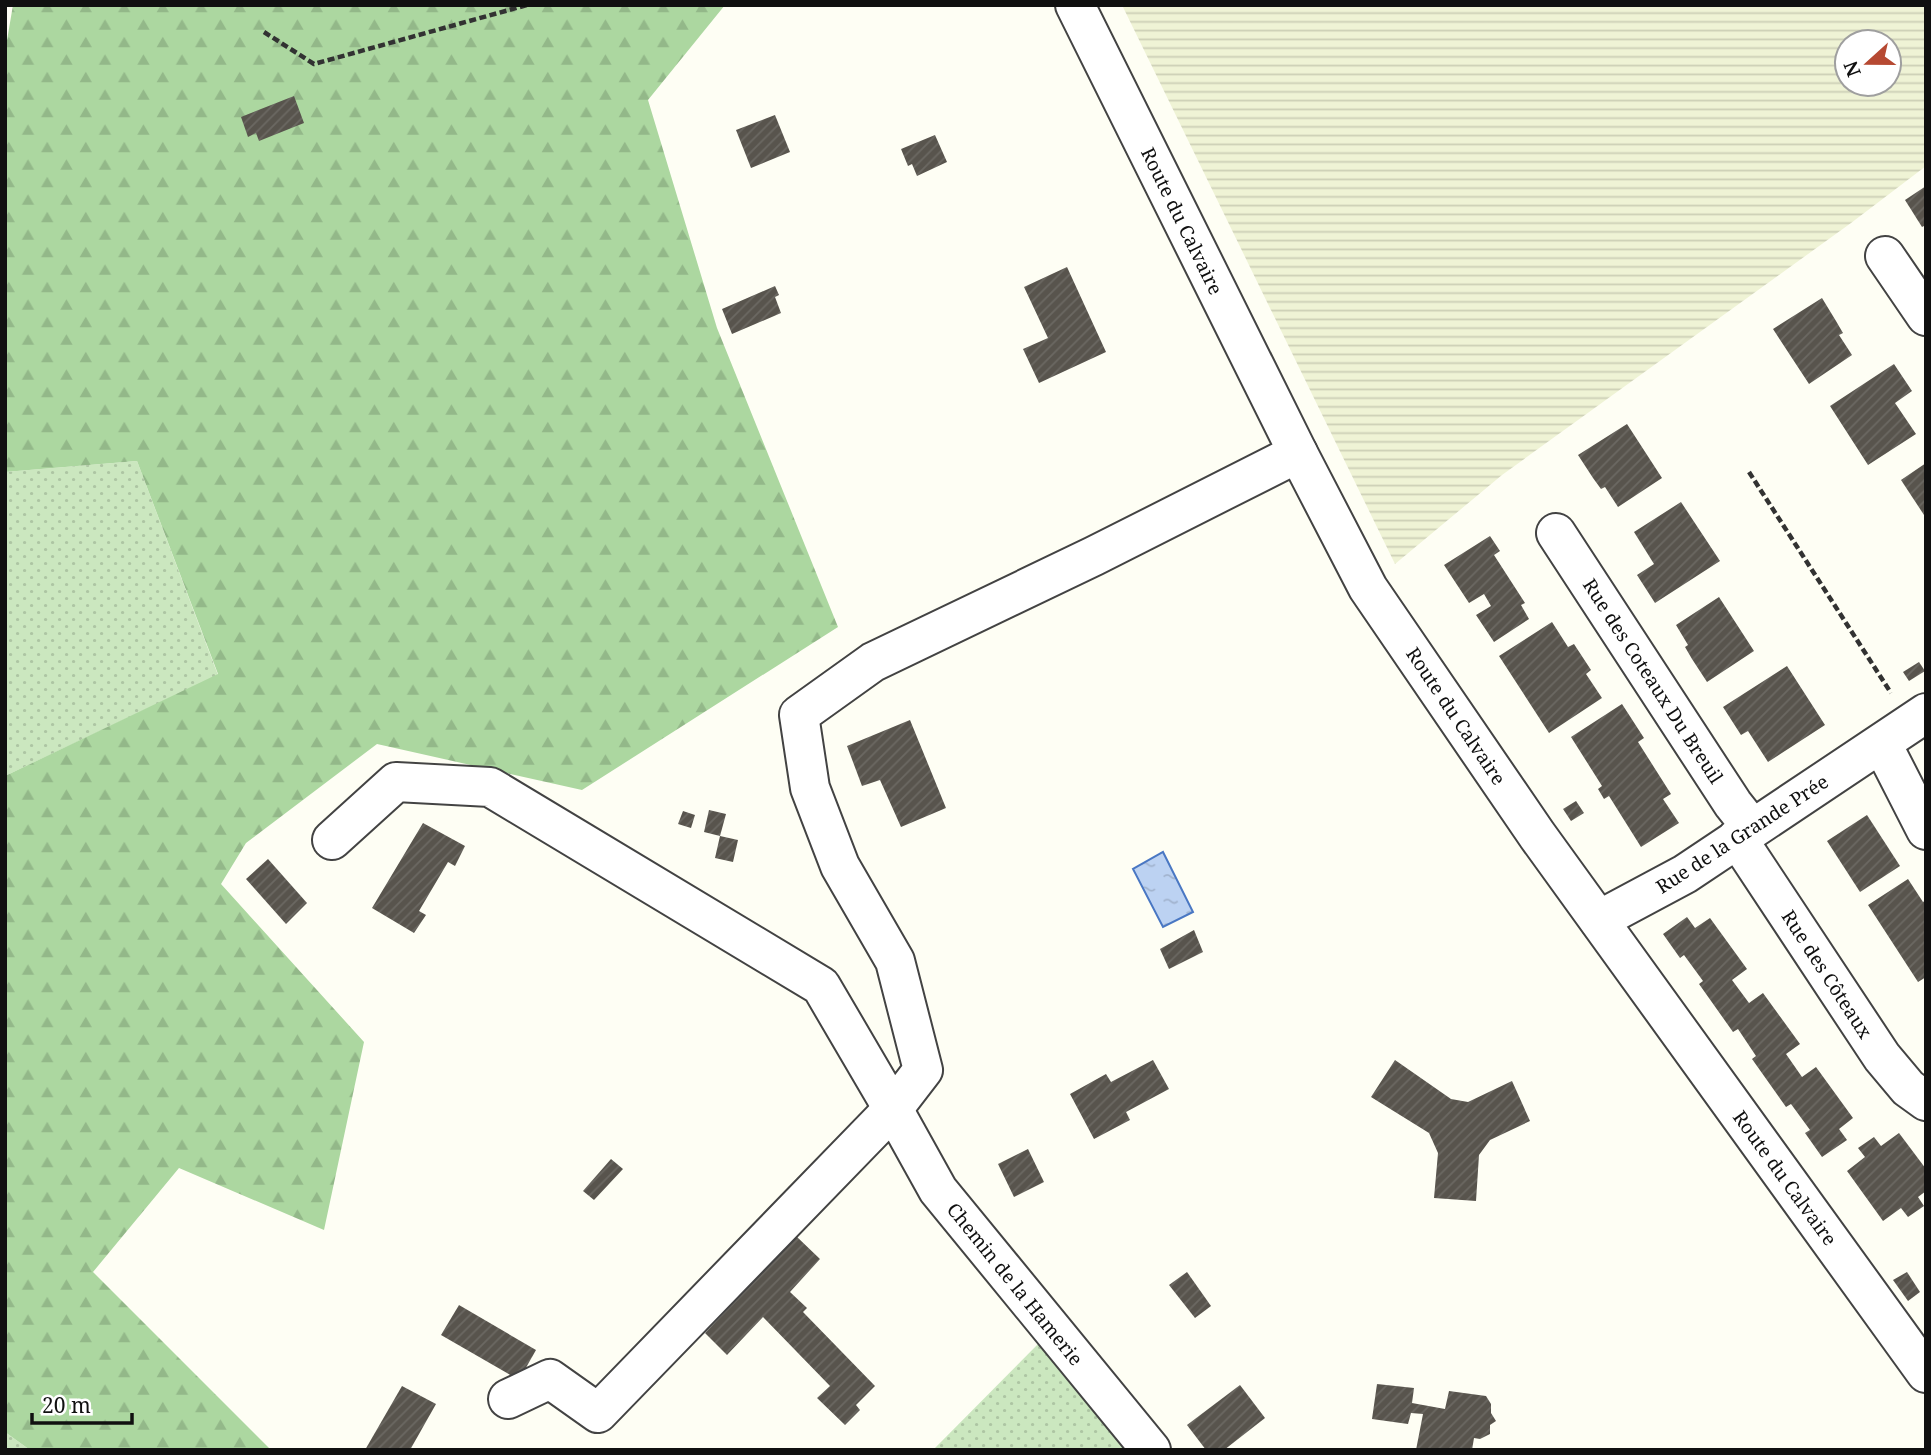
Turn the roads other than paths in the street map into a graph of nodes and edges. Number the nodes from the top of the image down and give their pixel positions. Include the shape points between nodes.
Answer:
1 (1075, 5) edge
2 (1885, 256) dead end
3 (1926, 316) edge
4 (1298, 453) junction
5 (1556, 533) dead end
6 (1906, 727) edge
7 (1926, 830) edge
8 (1745, 833) junction
9 (332, 840) dead end
10 (1599, 920) junction
11 (1926, 1101) edge
12 (892, 1109) junction
13 (1926, 1373) edge
14 (508, 1399) dead end
15 (1151, 1450) edge

1 - 4 street, Route du Calvaire
2 - 3 street
4 - 10 street, Route du Calvaire via 1368,588
4 - 12 street via 873,662 799,715 810,788 840,866 895,961 923,1070
5 - 8 street, Rue des Coteaux Du Breuil via 1733,804
6 - 7 street
6 - 8 street, Rue de la Grande Prée
8 - 10 street, Rue de la Grande Prée via 1685,874
8 - 11 street, Rue des Côteaux via 1882,1057 1908,1088
9 - 12 street, Chemin de la Hamerie via 396,782 490,787 821,986
10 - 13 street, Route du Calvaire
12 - 14 street via 598,1413 550,1378
12 - 15 street, Chemin de la Hamerie via 938,1190

